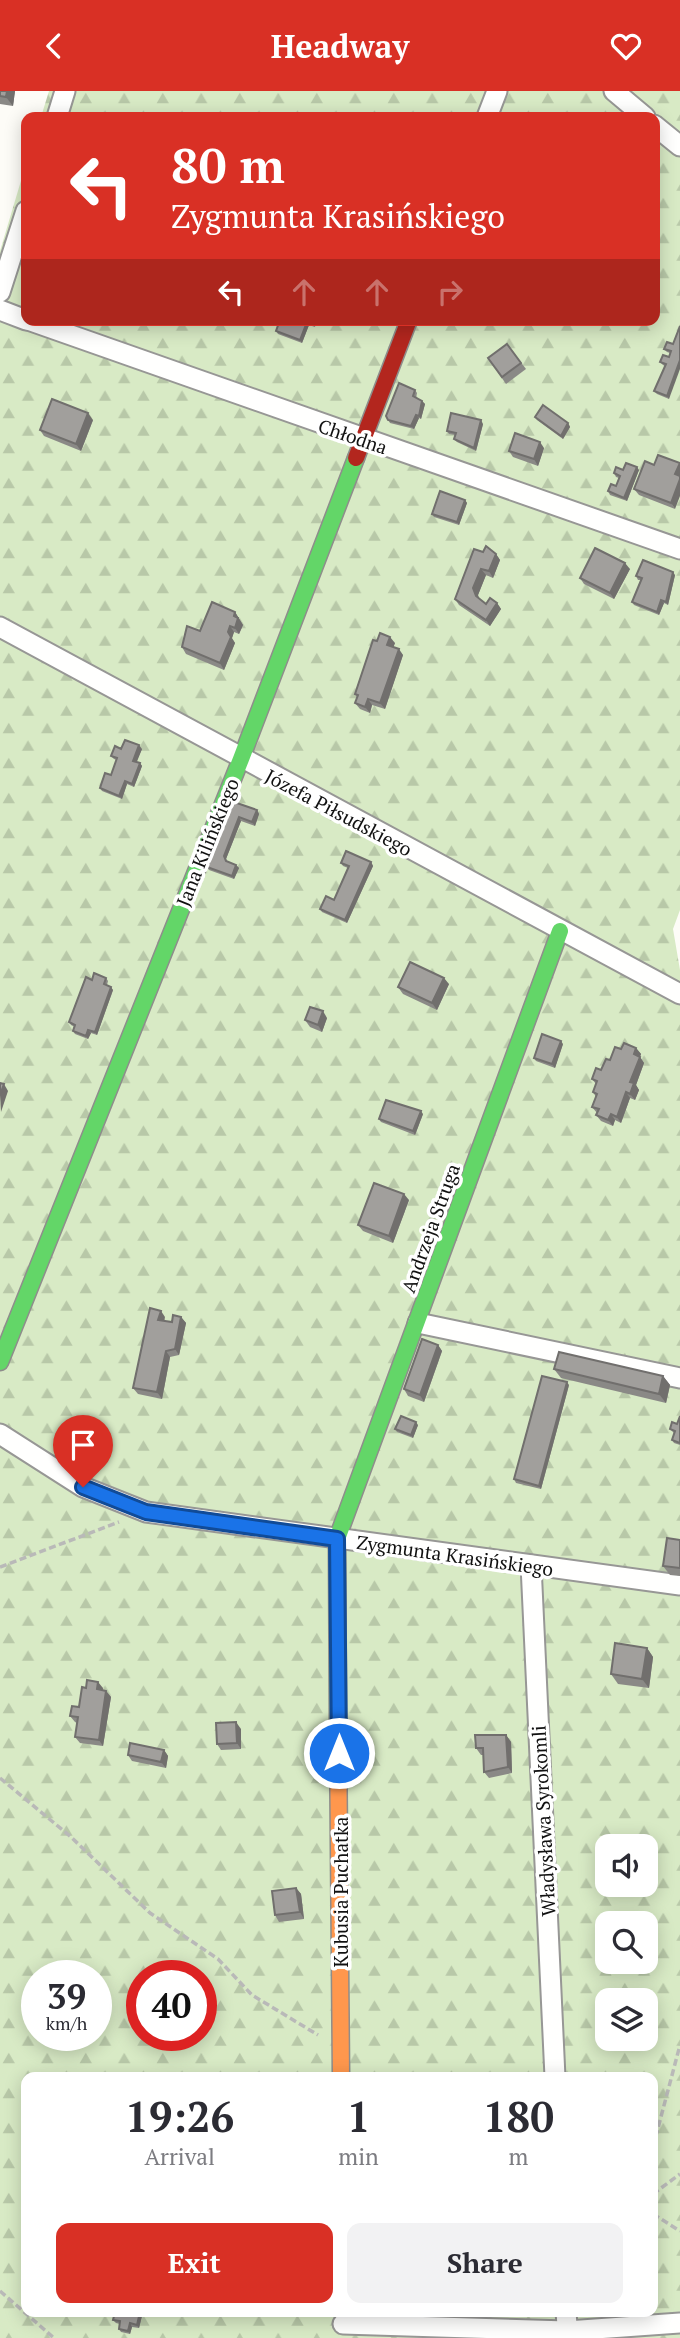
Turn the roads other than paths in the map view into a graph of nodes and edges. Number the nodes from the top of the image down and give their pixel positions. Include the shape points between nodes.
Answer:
1 (65, 91) edge
2 (497, 91) edge
3 (614, 91) edge
4 (59, 112) edge
5 (489, 112) edge
6 (639, 112) edge
7 (660, 130) edge
8 (680, 146) edge
9 (21, 227) edge
10 (0, 292) edge
11 (0, 310) edge
12 (21, 318) edge
13 (44, 326) edge
14 (407, 326) edge
15 (363, 440) junction
16 (680, 549) edge
17 (0, 628) edge
18 (240, 759) junction
19 (560, 931) junction
20 (680, 994) edge
21 (418, 1323) junction
22 (0, 1362) edge
23 (680, 1378) edge
24 (0, 1434) edge
25 (337, 1539) junction
26 (531, 1565) junction
27 (680, 1585) edge
28 (341, 2072) edge
29 (555, 2072) edge
30 (680, 2323) edge
31 (343, 2324) edge
32 (567, 2327) edge

1 - 4 street
2 - 5 street
3 - 6 street
7 - 8 street
9 - 10 street
11 - 12 street, Chłodna
13 - 15 street, Chłodna
14 - 15 street, Jana Kilińskiego
15 - 16 street, Chłodna
15 - 18 street, Jana Kilińskiego
17 - 18 street, Józefa Piłsudskiego
18 - 19 street, Józefa Piłsudskiego
18 - 22 street, Jana Kilińskiego
19 - 20 street, Józefa Piłsudskiego
19 - 21 street, Andrzeja Struga
21 - 23 street
21 - 25 street, Andrzeja Struga
24 - 25 street, Zygmunta Krasińskiego via 83,1487 146,1512
25 - 26 street, Zygmunta Krasińskiego
25 - 28 street, Kubusia Puchatka
26 - 27 street, Zygmunta Krasińskiego
26 - 29 street, Władysława Syrokomli
30 - 32 street
31 - 32 street

